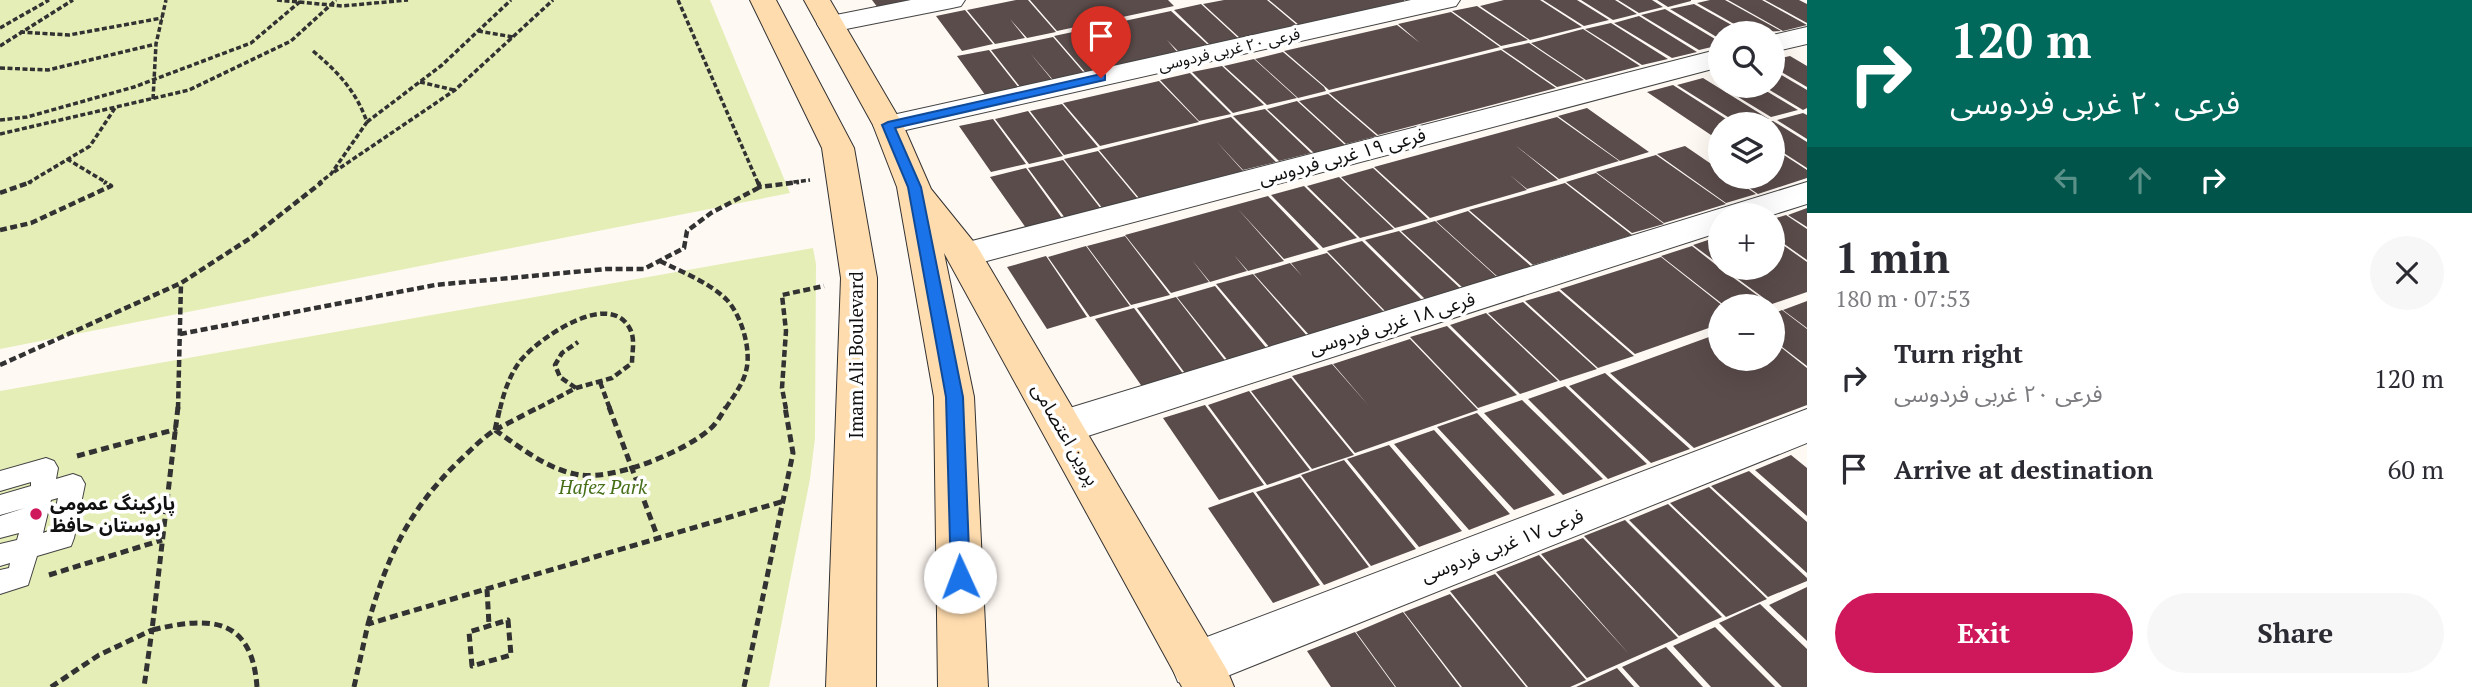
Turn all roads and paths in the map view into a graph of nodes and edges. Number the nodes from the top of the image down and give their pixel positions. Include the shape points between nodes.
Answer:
1 (49, 0) edge
2 (73, 0) edge
3 (166, 0) edge
4 (276, 0) edge
5 (302, 0) edge
6 (336, 0) edge
7 (408, 0) edge
8 (511, 0) edge
9 (553, 0) edge
10 (678, 0) edge
11 (763, 0) edge
12 (952, 0) edge
13 (1447, 0) edge
14 (297, 4) junction
15 (329, 7) junction
16 (824, 12) edge
17 (162, 18) junction
18 (0, 28) edge
19 (478, 31) junction
20 (20, 33) junction
21 (1807, 35) edge
22 (514, 37) junction
23 (1785, 41) edge
24 (156, 44) junction
25 (0, 46) edge
26 (313, 51) dead end
27 (1708, 61) edge
28 (0, 68) edge
29 (152, 80) junction
30 (420, 82) junction
31 (455, 90) junction
32 (153, 99) junction
33 (116, 108) junction
34 (0, 120) edge
35 (367, 122) junction
36 (888, 125) junction
37 (0, 134) edge
38 (67, 159) junction
39 (331, 174) junction
40 (842, 175) junction
41 (760, 187) junction
42 (914, 187) junction
43 (0, 193) edge
44 (1807, 193) edge
45 (1774, 203) edge
46 (1708, 224) edge
47 (0, 230) edge
48 (964, 255) junction
49 (660, 261) junction
50 (859, 278) junction
51 (181, 283) junction
52 (180, 334) junction
53 (578, 341) dead end
54 (0, 365) edge
55 (600, 382) junction
56 (576, 388) junction
57 (1807, 425) edge
58 (1063, 427) junction
59 (177, 429) junction
60 (495, 430) junction
61 (65, 459) dead end
62 (632, 468) junction
63 (0, 481) edge
64 (41, 493) junction
65 (784, 500) junction
66 (0, 505) edge
67 (34, 518) junction
68 (0, 527) edge
69 (658, 538) junction
70 (162, 540) junction
71 (27, 548) junction
72 (0, 555) edge
73 (40, 578) dead end
74 (0, 582) edge
75 (487, 589) junction
76 (368, 624) junction
77 (489, 625) junction
78 (152, 630) junction
79 (1203, 676) edge
80 (51, 687) edge
81 (144, 687) edge
82 (257, 687) edge
83 (354, 687) edge
84 (744, 687) edge
85 (851, 687) edge
86 (962, 687) edge

1 - 18 path
2 - 20 path
3 - 17 path
4 - 14 path
5 - 14 path
6 - 15 path
7 - 15 path
8 - 19 path
9 - 22 path
10 - 41 path
11 - 40 main road, Imam Ali Boulevard via 838,148
12 - 16 street
13 - 36 street, فرعی ۲۰ غربی فردوسی
14 - 15 path
14 - 29 path via 251,43
15 - 32 path via 292,41 189,90
16 - 36 main road
17 - 20 path via 69,35
17 - 24 path
19 - 22 path
19 - 30 path
20 - 25 path
21 - 23 street
22 - 31 path
24 - 28 path via 48,70
24 - 29 path
26 - 35 path via 346,78 359,97
27 - 48 street, فرعی ۱۹ غربی فردوسی
29 - 32 path
29 - 34 path via 27,117
30 - 31 path
30 - 35 path
31 - 39 path
32 - 33 path
33 - 37 path
33 - 38 path via 90,146
35 - 39 path
36 - 42 main road
38 - 43 path via 25,185
38 - 47 path via 111,186 31,223
39 - 51 path via 251,237
40 - 41 path
40 - 50 main road, Imam Ali Boulevard
41 - 49 path via 703,219 687,231 684,248
42 - 48 main road, پروین اعتصامی
42 - 86 main road via 954,397
44 - 45 street
46 - 58 street, فرعی ۱۸ غربی فردوسی
48 - 58 main road, پروین اعتصامی
49 - 52 path via 645,269 435,285
49 - 62 path via 732,305 741,323 746,372 713,426 688,443
50 - 65 path via 782,295 786,331 782,388 793,453
50 - 85 main road, Imam Ali Boulevard
51 - 52 path
51 - 54 path
52 - 59 path
53 - 56 path via 555,365 560,377
55 - 56 path
55 - 60 path via 632,363 629,327 607,315 565,324 523,357 509,378
55 - 62 path
56 - 60 path
57 - 79 street, فرعی ۱۷ غربی فردوسی
58 - 79 main road, پروین اعتصامی
59 - 61 path
59 - 70 path
60 - 62 path via 545,464 581,476
60 - 76 path via 457,461 403,525
62 - 69 path
63 - 64 lane via 46,468
64 - 66 lane
64 - 67 lane
64 - 71 lane via 73,484 62,538
65 - 69 path
65 - 84 path
67 - 68 lane
67 - 71 lane
69 - 75 path
70 - 73 path
70 - 78 path
71 - 72 lane
71 - 74 lane via 19,577
75 - 76 path
75 - 77 path
76 - 83 path
77 - 77 path via 508,621 511,655 472,666 469,632
78 - 80 path via 82,664
78 - 81 path
78 - 82 path via 203,622 240,634 257,663

